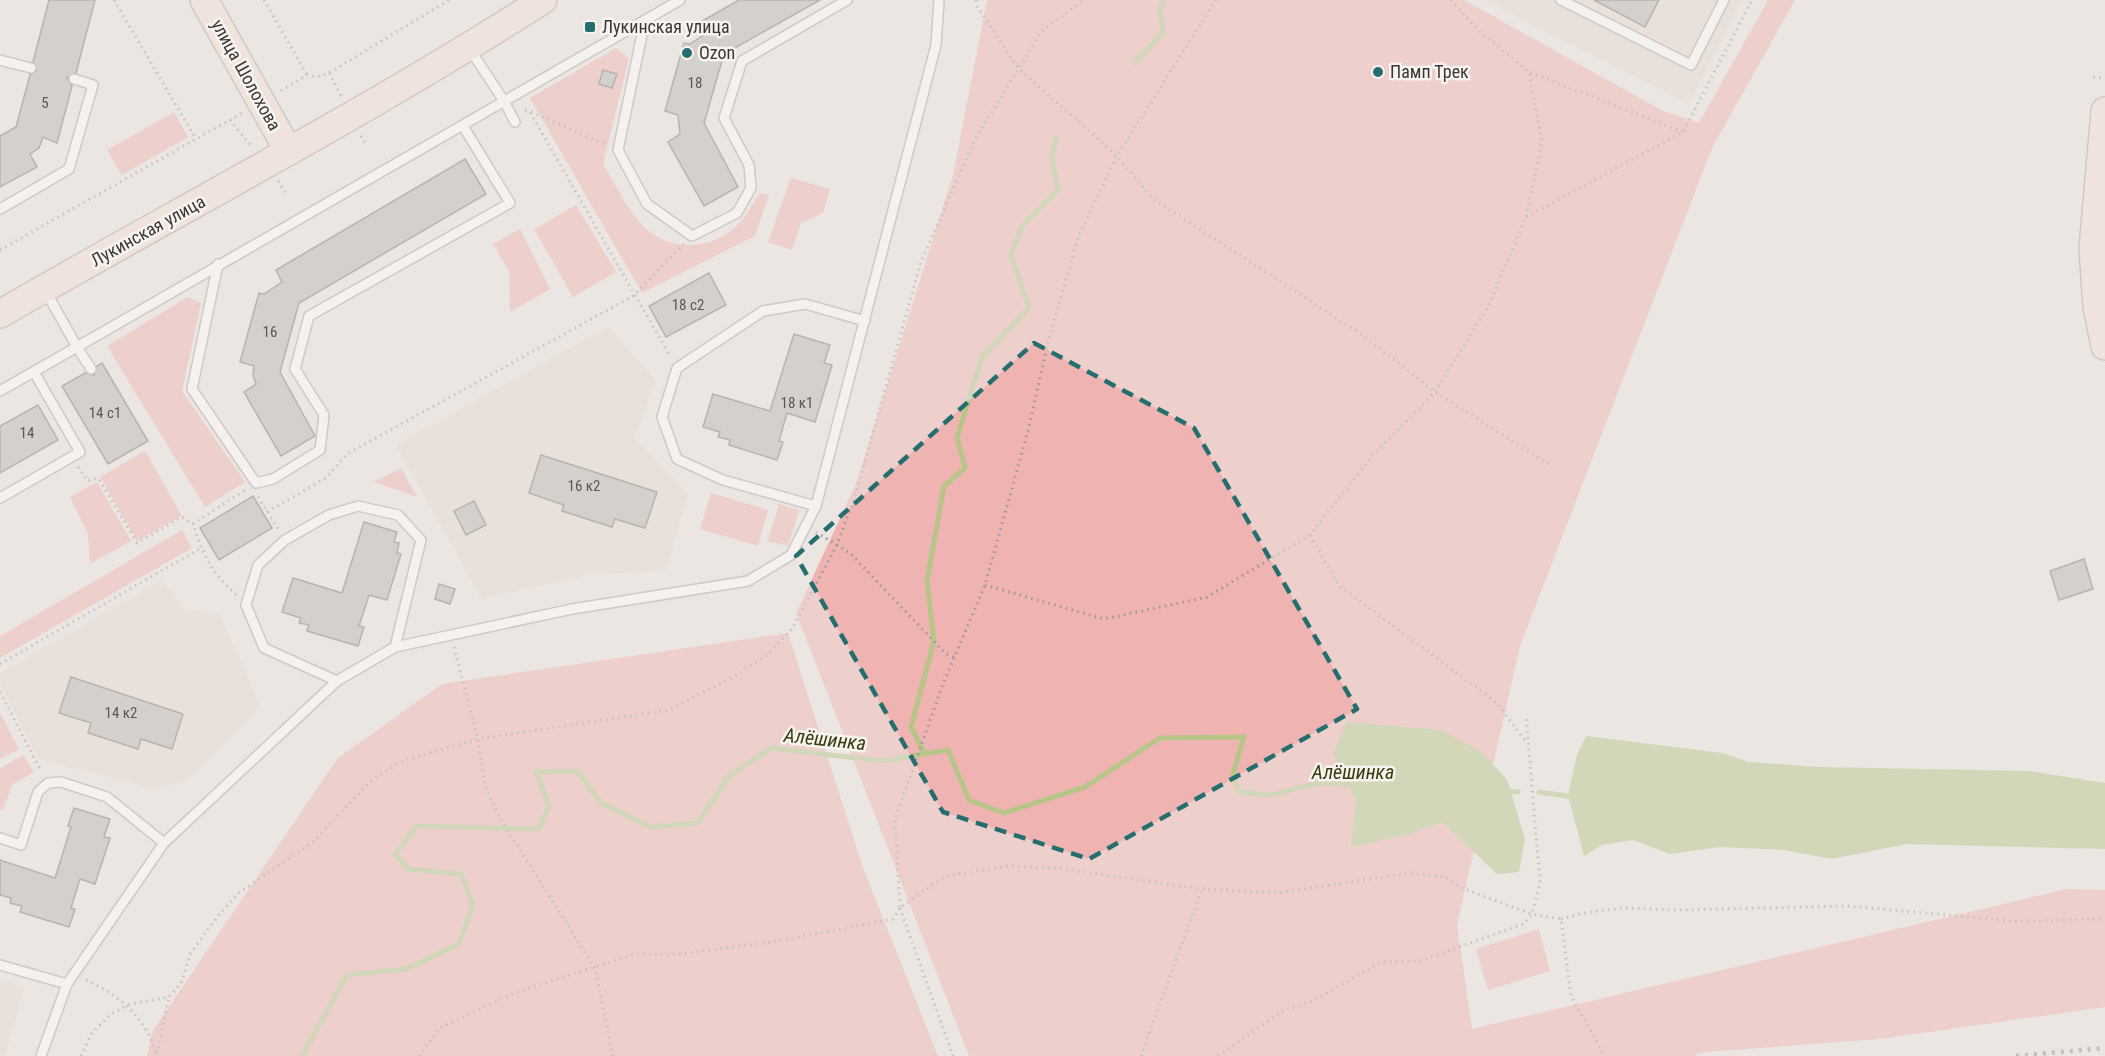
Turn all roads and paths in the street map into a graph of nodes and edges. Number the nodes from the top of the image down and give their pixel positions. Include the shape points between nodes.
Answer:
1 (114, 0) edge
2 (204, 0) edge
3 (264, 0) edge
4 (448, 0) edge
5 (543, 0) edge
6 (680, 0) edge
7 (847, 0) edge
8 (939, 0) edge
9 (976, 0) edge
10 (1084, 0) edge
11 (1216, 0) edge
12 (1451, 0) edge
13 (1561, 0) edge
14 (1724, 0) edge
15 (1752, 0) edge
16 (645, 20) junction
17 (469, 48) junction
18 (0, 60) edge
19 (31, 68) dead end
20 (1020, 69) junction
21 (1529, 72) junction
22 (307, 75) junction
23 (2093, 77) dead end
24 (2105, 78) edge
25 (74, 80) dead end
26 (504, 101) junction
27 (263, 102) junction
28 (530, 112) junction
29 (515, 122) dead end
30 (463, 126) junction
31 (2104, 129) edge
32 (1683, 132) junction
33 (196, 139) junction
34 (288, 150) junction
35 (618, 150) junction
36 (1117, 156) junction
37 (0, 209) edge
38 (1526, 216) junction
39 (692, 236) junction
40 (0, 250) edge
41 (218, 264) junction
42 (44, 288) junction
43 (633, 296) junction
44 (0, 314) edge
45 (865, 321) junction
46 (2105, 346) edge
47 (77, 347) junction
48 (677, 368) junction
49 (91, 369) dead end
50 (34, 372) junction
51 (0, 391) edge
52 (1435, 392) junction
53 (71, 457) junction
54 (1550, 465) dead end
55 (256, 483) junction
56 (0, 498) edge
57 (816, 506) junction
58 (267, 512) junction
59 (193, 524) junction
60 (275, 524) dead end
61 (807, 527) junction
62 (1310, 535) junction
63 (837, 545) junction
64 (201, 548) junction
65 (984, 585) junction
66 (246, 605) junction
67 (451, 635) junction
68 (395, 647) junction
69 (955, 658) junction
70 (0, 663) edge
71 (337, 681) junction
72 (0, 692) edge
73 (1526, 715) dead end
74 (478, 739) junction
75 (1527, 743) junction
76 (48, 783) junction
77 (0, 838) edge
78 (164, 843) junction
79 (1202, 889) junction
80 (900, 908) junction
81 (1532, 914) junction
82 (1561, 919) junction
83 (2105, 919) edge
84 (0, 965) edge
85 (595, 968) junction
86 (74, 974) junction
87 (67, 984) junction
88 (170, 997) junction
89 (128, 1005) junction
90 (41, 1056) edge
91 (81, 1056) edge
92 (157, 1056) edge
93 (419, 1056) edge
94 (613, 1056) edge
95 (953, 1056) edge
96 (1141, 1056) edge
97 (1218, 1056) edge
98 (1605, 1056) edge

1 - 33 path
2 - 27 street, улица Шолохова
3 - 22 path
4 - 22 path via 329,73
5 - 17 street, Лукинская улица
6 - 16 lane
7 - 39 lane via 742,61 724,118 749,165 751,188 736,213
8 - 45 lane via 936,45
9 - 20 path
10 - 20 path via 1042,31
11 - 36 path
12 - 21 path via 1478,30
13 - 14 lane via 1691,65
15 - 32 path
16 - 26 lane
16 - 35 lane
17 - 26 lane
17 - 34 street, Лукинская улица
18 - 19 lane
20 - 36 path
20 - 63 path via 975,139 921,261 855,496
21 - 32 path
21 - 38 path via 1542,142
22 - 27 path
23 - 24 path
25 - 37 lane via 93,85 69,169
26 - 28 path
26 - 29 lane
26 - 30 lane
27 - 33 path
27 - 34 street, улица Шолохова
28 - 35 path
28 - 43 path
30 - 41 lane
30 - 55 lane via 510,203 309,316 295,369 324,415 320,450 273,479
31 - 46 street via 2093,249 2097,306
32 - 38 path
33 - 40 path
34 - 42 street, Лукинская улица
35 - 39 lane via 647,204
36 - 52 path via 1152,198 1364,336
36 - 65 path via 1079,235
38 - 52 path via 1488,307
39 - 43 path
41 - 47 lane
41 - 55 lane via 192,389
42 - 44 street, Лукинская улица
42 - 47 lane
43 - 48 path
43 - 58 path via 347,454 326,478
45 - 48 lane via 805,304 763,311
45 - 57 lane
47 - 49 lane
47 - 50 lane
48 - 57 lane via 662,417 677,459 723,480
50 - 51 lane
50 - 53 lane via 80,452
52 - 54 path
52 - 62 path via 1374,454
53 - 56 lane
53 - 59 path via 88,481 98,478 137,543 182,517
55 - 58 path via 257,496
55 - 59 path
57 - 61 lane
58 - 60 path
59 - 64 path
61 - 63 path
61 - 67 lane via 791,555 748,581 572,609
62 - 65 path via 1207,597 1104,619
62 - 75 path via 1338,585 1497,703
63 - 69 path via 851,554 945,653
63 - 74 path via 792,629 768,654 683,704 653,714
64 - 66 path via 214,573
64 - 70 path
65 - 69 path
66 - 68 lane via 258,565 285,540 329,515 358,506 399,515 421,540
66 - 71 lane via 264,648
67 - 68 lane
67 - 74 path
68 - 71 lane
69 - 80 path via 895,819
71 - 78 lane
72 - 76 path
73 - 75 path
74 - 85 path via 485,786 499,817
74 - 88 path via 406,760 369,783 313,842 240,892 191,953 181,983
75 - 81 path via 1540,883
76 - 77 lane via 38,792 21,844
76 - 78 lane via 61,782 106,797
78 - 86 lane
79 - 80 path via 1057,868 1008,866 945,876
79 - 81 path via 1277,893 1411,873 1446,877 1459,886
79 - 96 path
80 - 85 path via 893,919 773,942 671,955 636,954
80 - 95 path
81 - 82 path
81 - 97 path via 1523,924 1420,960 1381,962 1313,1001 1284,1010
82 - 83 path via 1623,908 1848,906 2013,921
82 - 98 path via 1571,996
84 - 87 lane
85 - 93 path via 519,991 440,1028
85 - 94 path
86 - 87 lane
86 - 89 path
87 - 90 lane
88 - 89 path
88 - 92 path
89 - 91 path via 111,1014 92,1033
89 - 92 path via 144,1027

